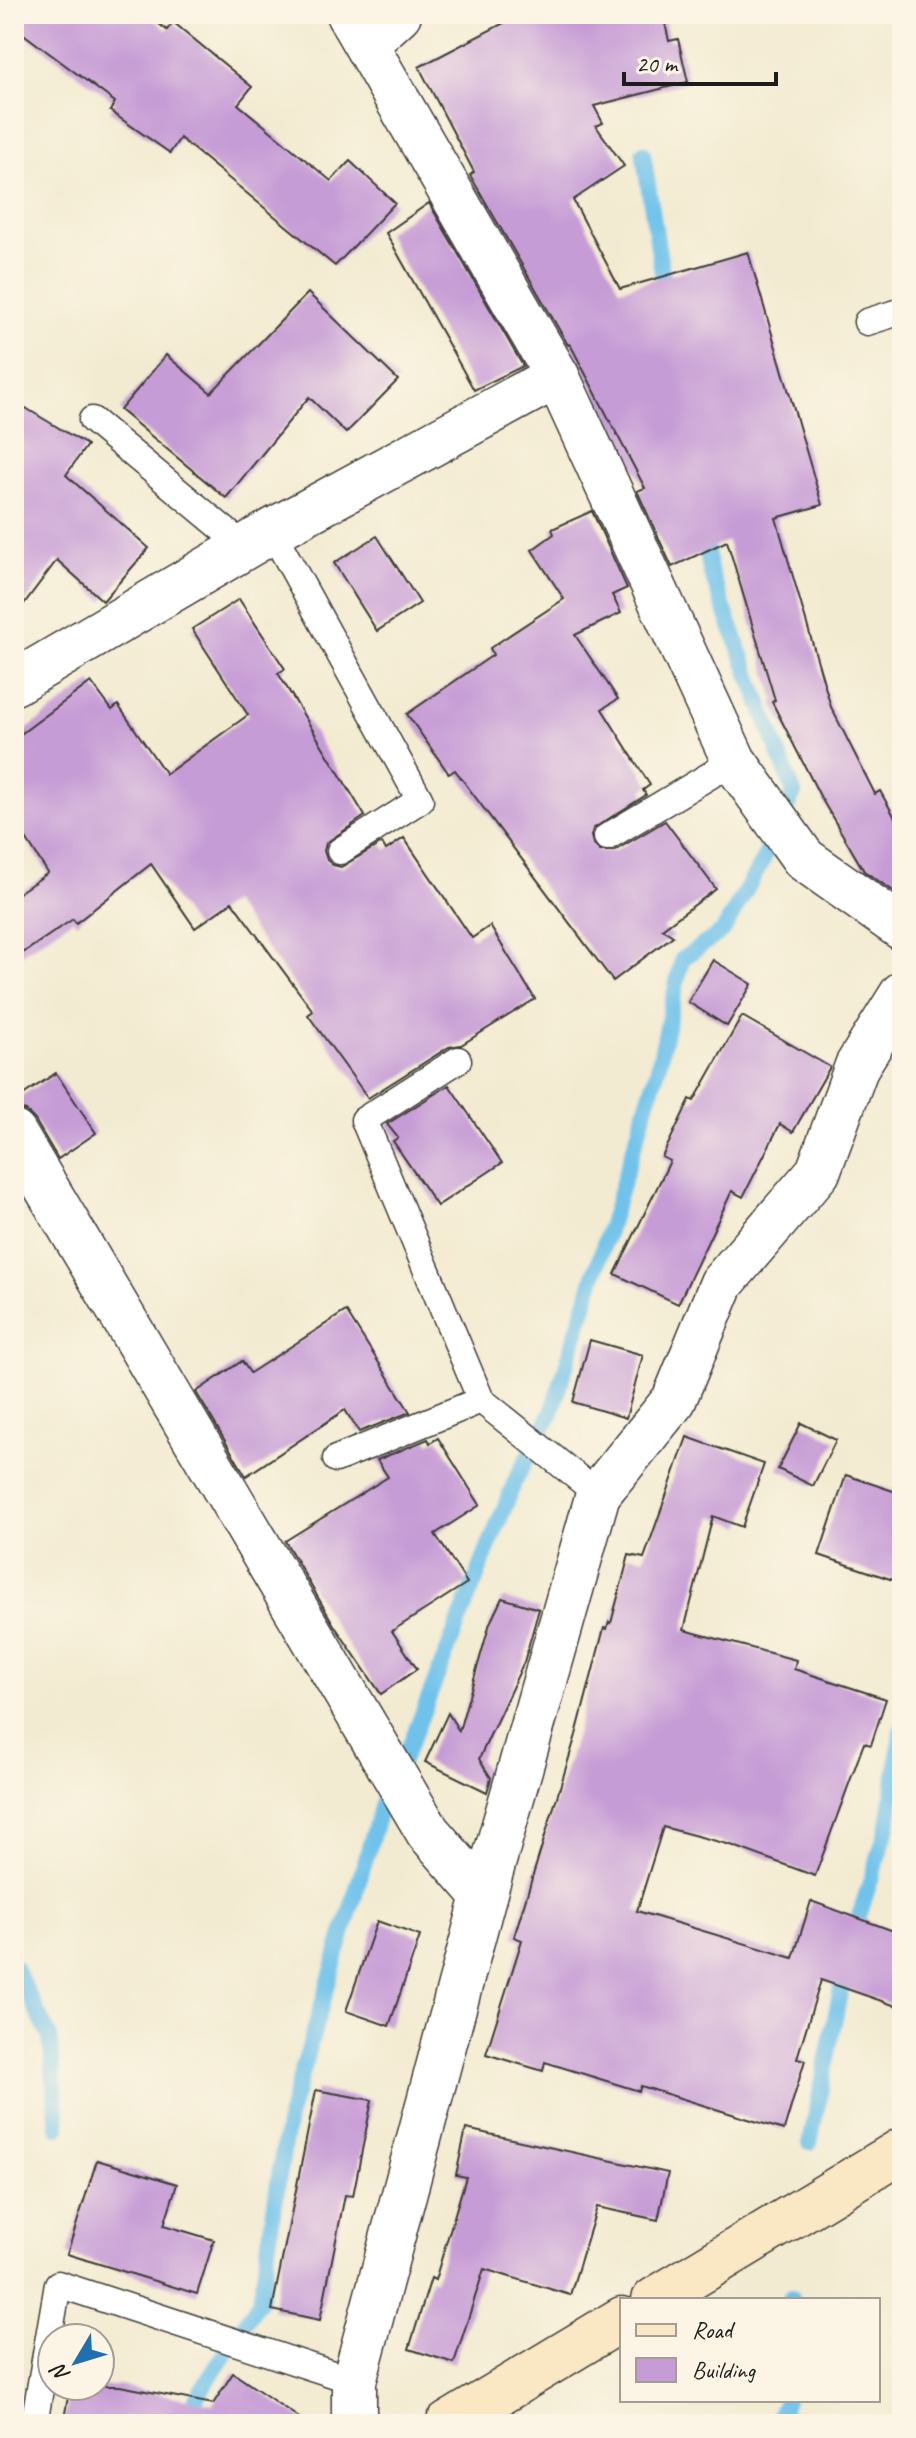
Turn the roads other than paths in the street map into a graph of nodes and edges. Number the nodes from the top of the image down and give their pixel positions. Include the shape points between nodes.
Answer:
1 (399, 14) edge
2 (358, 29) edge
3 (902, 311) edge
4 (867, 322) dead end
5 (557, 376) junction
6 (92, 420) dead end
7 (259, 539) junction
8 (14, 683) edge
9 (734, 761) junction
10 (607, 837) dead end
11 (340, 851) dead end
12 (902, 928) edge
13 (902, 994) edge
14 (458, 1060) dead end
15 (14, 1133) edge
16 (481, 1400) junction
17 (336, 1459) dead end
18 (598, 1494) junction
19 (484, 1896) junction
20 (902, 2150) edge
21 (657, 2298) edge
22 (620, 2320) edge
23 (354, 2381) junction
24 (34, 2424) edge
25 (354, 2424) edge
26 (448, 2424) edge

1 - 2 street
2 - 5 street
3 - 4 lane
5 - 7 street
5 - 9 street
6 - 7 lane
7 - 8 street
7 - 11 lane via 420,800
9 - 10 lane
9 - 12 street via 804,859
13 - 18 street via 857,1066 818,1172 722,1283 674,1400
14 - 16 lane via 364,1120
15 - 19 street via 428,1832
16 - 17 lane
16 - 18 lane
18 - 19 street
19 - 23 street
20 - 21 street
22 - 26 street
23 - 24 lane via 58,2284
23 - 25 street

